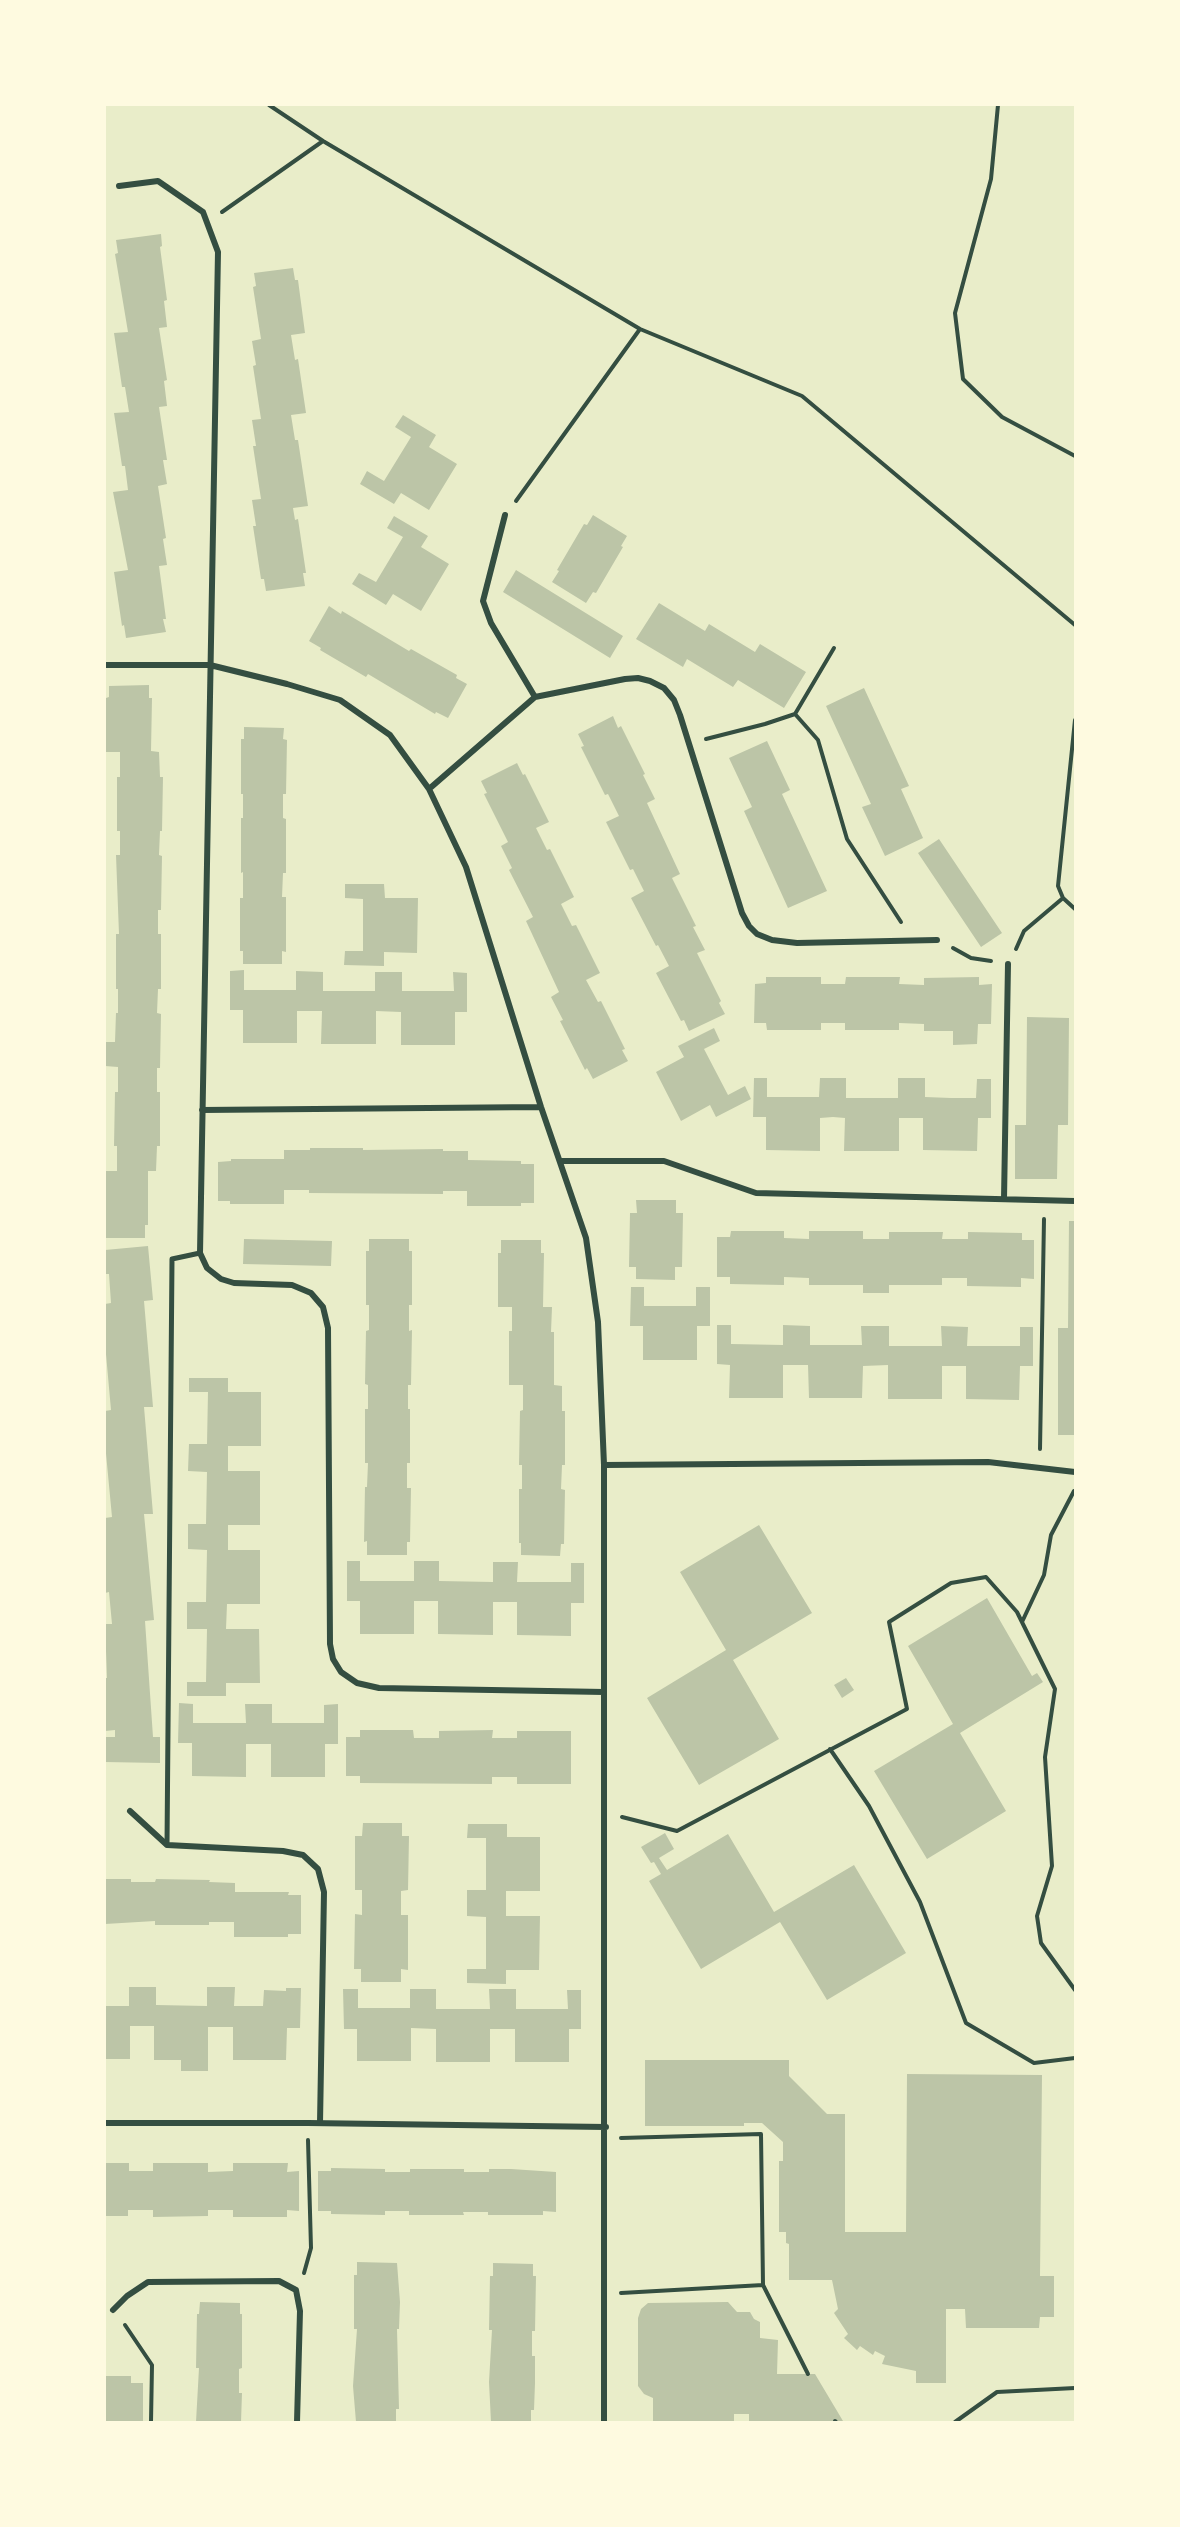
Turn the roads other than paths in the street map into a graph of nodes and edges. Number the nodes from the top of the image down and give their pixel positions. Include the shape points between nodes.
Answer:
1 (119, 186) dead end
2 (505, 515) road end
3 (105, 664) edge
4 (210, 665) junction
5 (535, 697) junction
6 (429, 789) junction
7 (937, 940) road end
8 (1008, 964) road end
9 (541, 1107) junction
10 (202, 1110) junction
11 (561, 1161) junction
12 (1004, 1199) junction
13 (1075, 1201) edge
14 (200, 1252) junction
15 (604, 1465) junction
16 (1075, 1472) edge
17 (604, 1692) junction
18 (130, 1811) dead end
19 (167, 1845) junction
20 (105, 2123) edge
21 (320, 2123) junction
22 (606, 2127) junction
23 (113, 2310) road end
24 (297, 2422) edge
25 (604, 2422) edge

1 - 4 street via 158,181 203,212 218,252
2 - 5 street via 483,601 491,623
3 - 4 street
4 - 6 street via 340,700 390,735
4 - 10 street
5 - 6 street
5 - 7 street via 625,679 644,679 664,688 674,700 689,743 742,913 757,934 797,943
6 - 9 street via 466,867
8 - 12 street
9 - 10 street
9 - 11 street
10 - 14 street
11 - 12 street via 664,1161 756,1193
11 - 15 street via 586,1238 598,1322
12 - 13 street
14 - 17 street via 207,1268 221,1279 292,1285 311,1293 323,1307 328,1328 330,1644 341,1672 357,1683 378,1688
14 - 19 street via 172,1259
15 - 16 street via 988,1462
15 - 17 street
17 - 22 street
18 - 19 street
19 - 21 street via 283,1851 303,1856 318,1869 324,1892
20 - 21 street
21 - 22 street
22 - 25 street
23 - 24 street via 148,2282 279,2281 296,2289 300,2311

